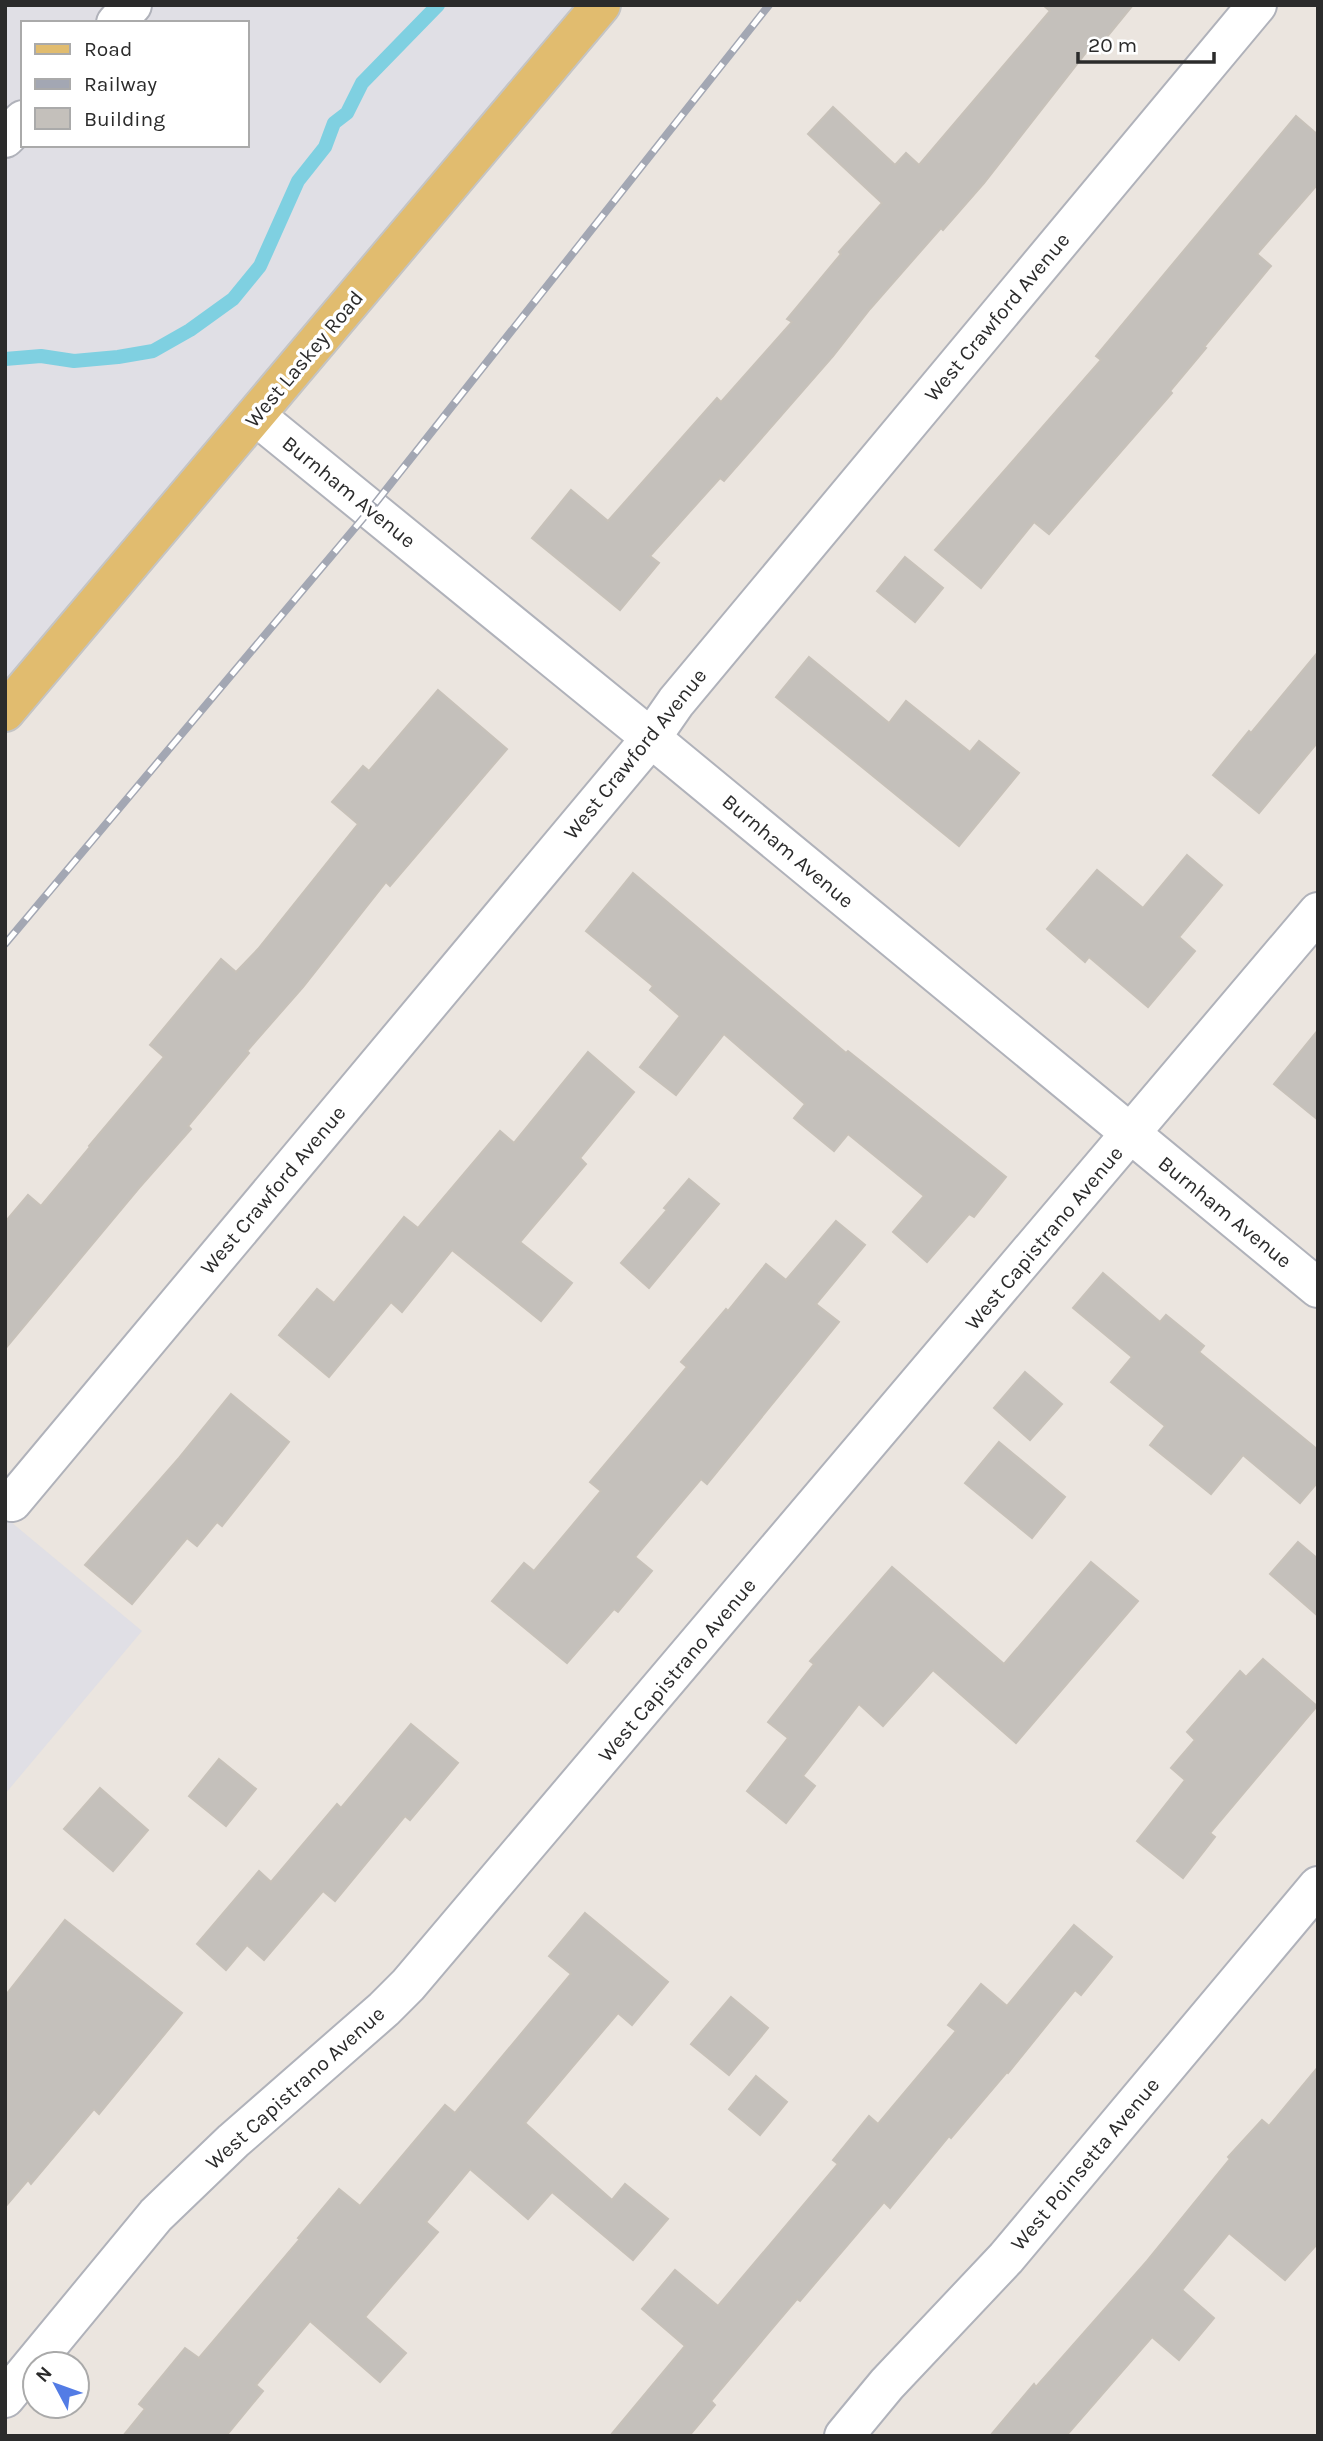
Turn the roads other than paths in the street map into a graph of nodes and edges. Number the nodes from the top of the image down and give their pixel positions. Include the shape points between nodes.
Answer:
1 (132, 5) edge
2 (601, 5) edge
3 (1257, 5) edge
4 (118, 21) edge
5 (21, 122) edge
6 (5, 138) edge
7 (256, 416) junction
8 (5, 712) edge
9 (651, 738) junction
10 (1318, 912) edge
11 (1131, 1135) junction
12 (1318, 1288) edge
13 (12, 1502) dead end
14 (1318, 1886) edge
15 (5, 2398) edge
16 (844, 2436) edge

1 - 4 street
2 - 7 main road, West Laskey Road
3 - 9 street, West Crawford Avenue via 676,702
5 - 6 street
7 - 8 main road, West Laskey Road
7 - 9 street, Burnham Avenue
9 - 11 street, Burnham Avenue
9 - 13 street, West Crawford Avenue
10 - 11 street, West Capistrano Avenue
11 - 12 street, Burnham Avenue
11 - 15 street, West Capistrano Avenue via 408,1985 156,2215
14 - 16 street, West Poinsetta Avenue via 1006,2258

